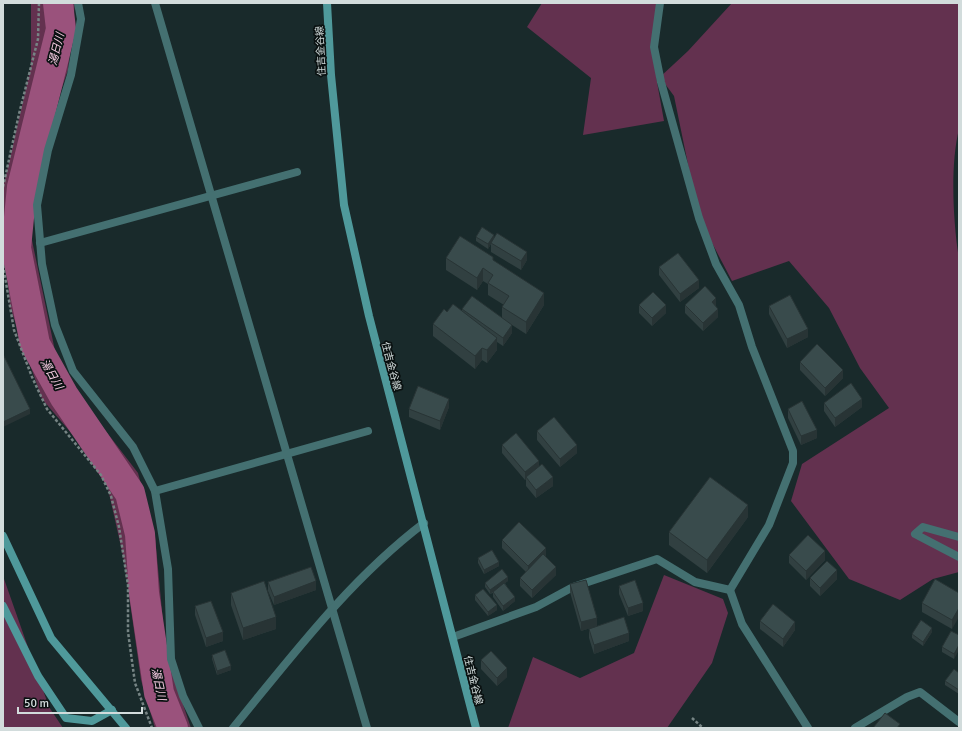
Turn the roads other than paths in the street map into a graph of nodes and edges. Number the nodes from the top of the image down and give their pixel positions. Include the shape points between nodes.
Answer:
1 (78, 3) edge
2 (155, 3) edge
3 (327, 3) edge
4 (660, 3) edge
5 (297, 172) dead end
6 (212, 196) junction
7 (40, 243) junction
8 (368, 431) dead end
9 (288, 455) junction
10 (155, 491) junction
11 (424, 524) junction
12 (3, 536) edge
13 (959, 537) edge
14 (959, 557) edge
15 (730, 590) junction
16 (3, 606) edge
17 (332, 607) junction
18 (453, 637) junction
19 (112, 710) junction
20 (959, 722) edge
21 (126, 728) edge
22 (199, 728) edge
23 (233, 728) edge
24 (367, 728) edge
25 (476, 728) edge
26 (808, 728) edge
27 (855, 728) edge

1 - 7 street via 81,19 71,75 48,150 37,205
2 - 6 street
3 - 11 main road, 住吉金谷線 via 331,75 344,205 369,316
4 - 15 street via 654,48 699,218 716,264 739,304 752,347 794,451 793,463 769,525
5 - 6 street
6 - 7 street
6 - 9 street
7 - 10 street via 54,325 73,371 133,447
8 - 9 street
9 - 10 street
9 - 17 street
10 - 22 street via 168,569 171,659 183,696
11 - 17 street via 397,543
11 - 18 main road, 住吉金谷線
12 - 19 main road via 52,638
13 - 14 street via 922,527 915,534
15 - 18 street via 695,582 656,559 574,588 536,607
15 - 26 street via 742,624
16 - 19 main road via 38,676 66,718 92,721
17 - 23 street
17 - 24 street
18 - 25 main road, 住吉金谷線
19 - 21 main road
20 - 27 street via 920,692 906,697

